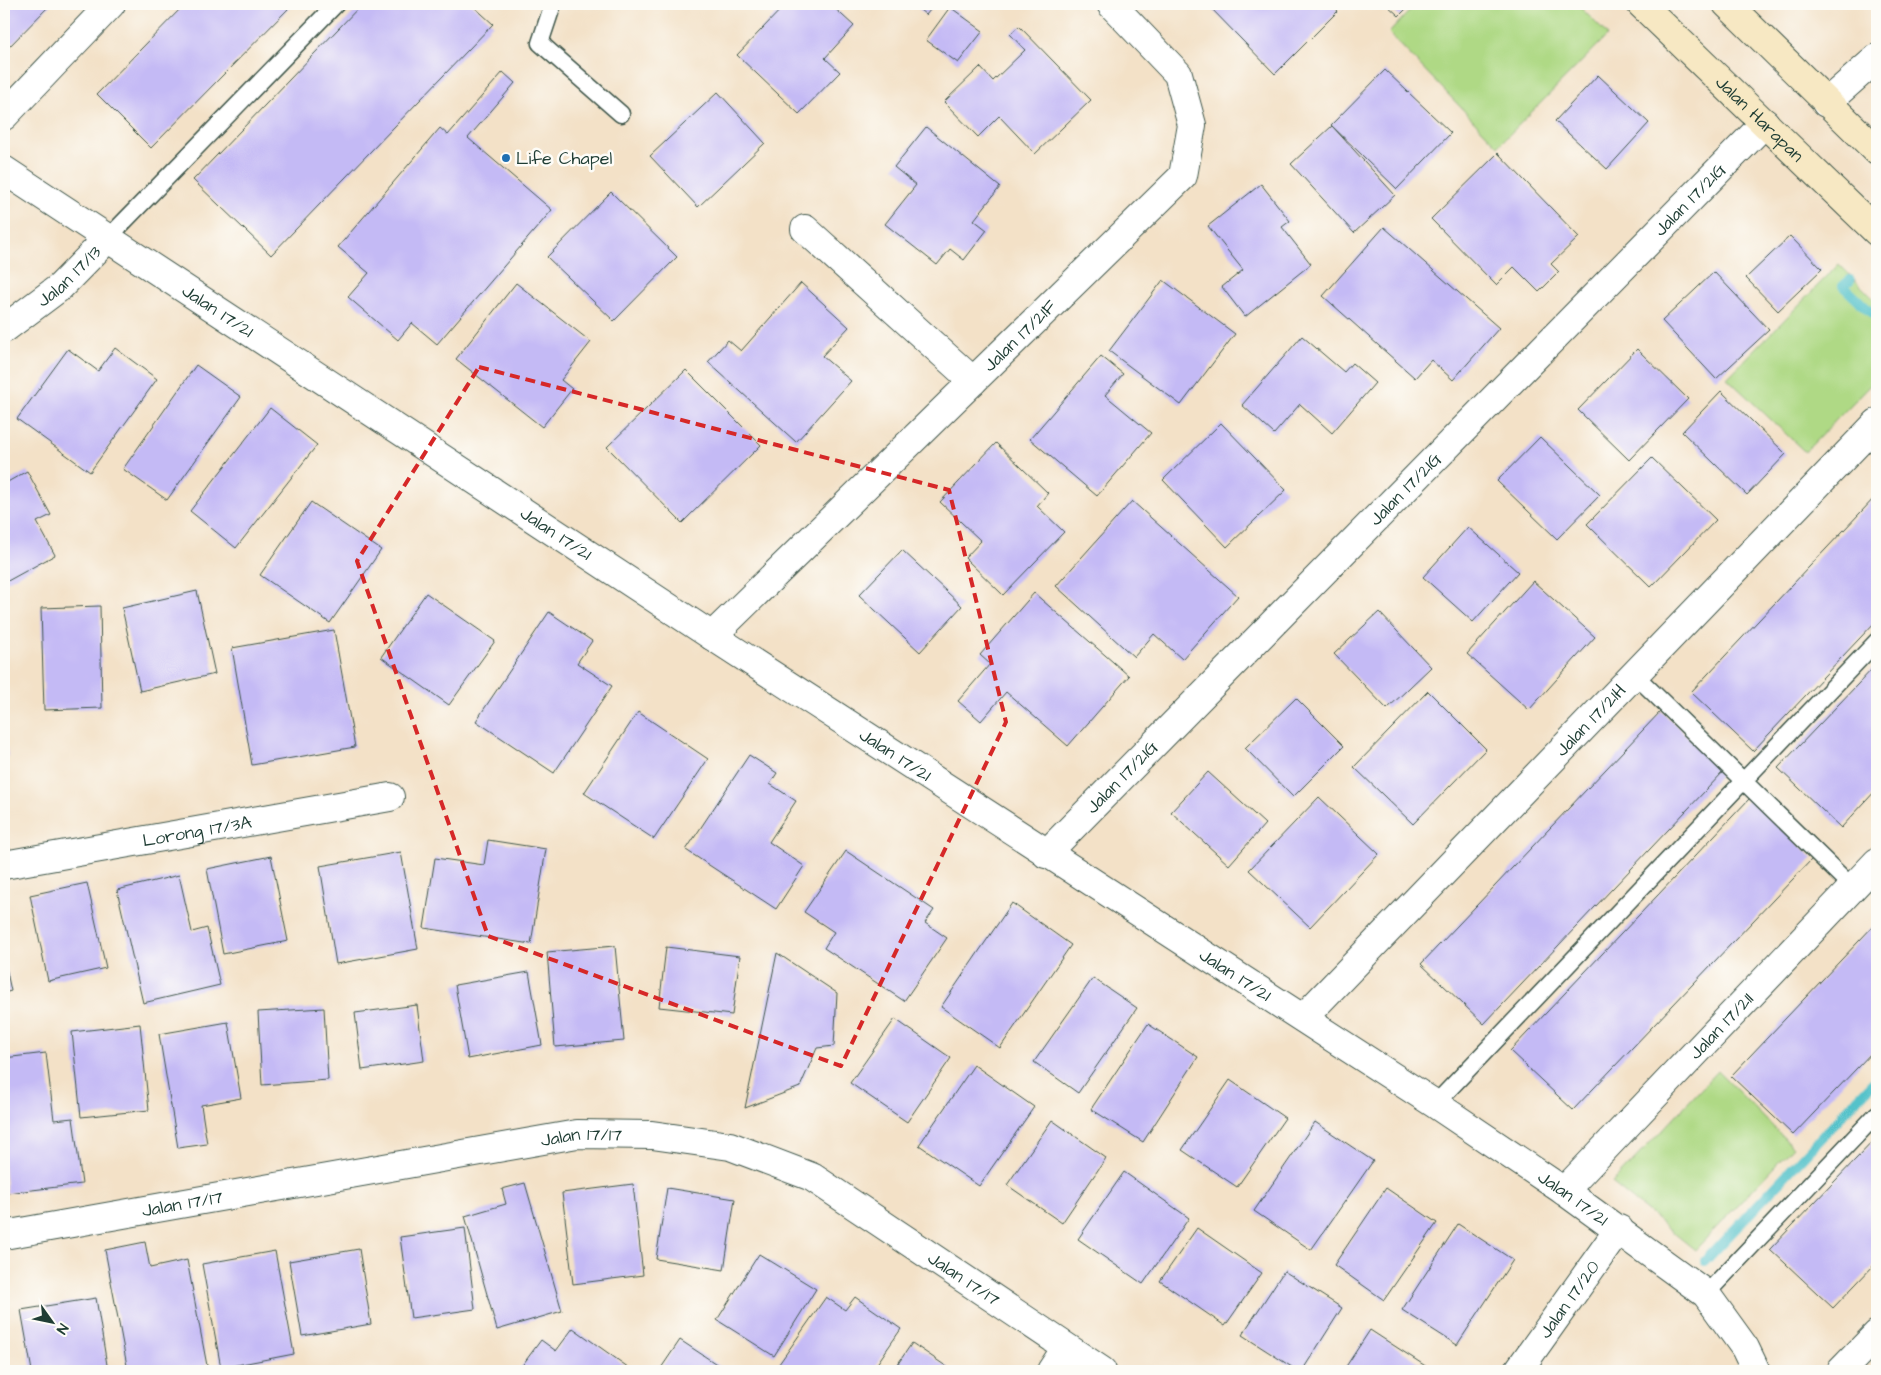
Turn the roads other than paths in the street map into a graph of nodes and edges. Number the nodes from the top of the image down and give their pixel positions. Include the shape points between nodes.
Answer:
1 (111, 4) edge
2 (336, 4) edge
3 (553, 4) edge
4 (1111, 4) edge
5 (1642, 4) edge
6 (1727, 4) edge
7 (1877, 58) edge
8 (1826, 103) junction
9 (621, 114) dead end
10 (4, 116) edge
11 (1765, 123) junction
12 (1877, 151) edge
13 (4, 170) edge
14 (806, 229) dead end
15 (1877, 232) edge
16 (107, 239) junction
17 (4, 329) edge
18 (973, 381) junction
19 (1877, 423) edge
20 (712, 636) junction
21 (1877, 641) edge
22 (1634, 674) junction
23 (1744, 782) junction
24 (390, 797) dead end
25 (1046, 854) junction
26 (1877, 862) edge
27 (4, 865) edge
28 (1853, 888) junction
29 (1303, 1018) junction
30 (1435, 1104) junction
31 (1877, 1114) edge
32 (1564, 1191) junction
33 (1619, 1229) junction
34 (4, 1235) edge
35 (1706, 1294) junction
36 (1877, 1334) edge
37 (1066, 1348) junction
38 (1051, 1371) edge
39 (1102, 1371) edge
40 (1518, 1371) edge
41 (1756, 1371) edge
42 (1841, 1371) edge

1 - 10 street
2 - 16 lane
3 - 9 lane via 540,43
4 - 18 street, Jalan 17/21F via 1178,74 1192,125 1183,176
5 - 11 main road, Jalan Harapan
6 - 8 main road
7 - 8 street
8 - 12 main road
11 - 15 main road, Jalan Harapan
11 - 25 street, Jalan 17/21G
13 - 16 street, Jalan 17/21
14 - 18 street
16 - 17 street, Jalan 17/13 via 60,287
16 - 20 street, Jalan 17/21
18 - 20 street, Jalan 17/21F
19 - 22 street, Jalan 17/21H
20 - 25 street, Jalan 17/21
21 - 23 lane
22 - 23 lane
22 - 29 street, Jalan 17/21H
23 - 28 lane
23 - 30 lane
24 - 27 street, Lorong 17/3A
25 - 29 street, Jalan 17/21
26 - 28 street, Jalan 17/21I
28 - 32 street, Jalan 17/21I
29 - 30 street, Jalan 17/21
30 - 32 street, Jalan 17/21
31 - 35 lane
32 - 33 street, Jalan 17/21
33 - 35 street, Jalan 17/21
33 - 40 street, Jalan 17/20
34 - 37 street, Jalan 17/17 via 577,1134 652,1135 730,1146 812,1177
35 - 41 street, Jalan 17/21 via 1745,1348
36 - 42 street
37 - 38 street
37 - 39 street, Jalan 17/17

